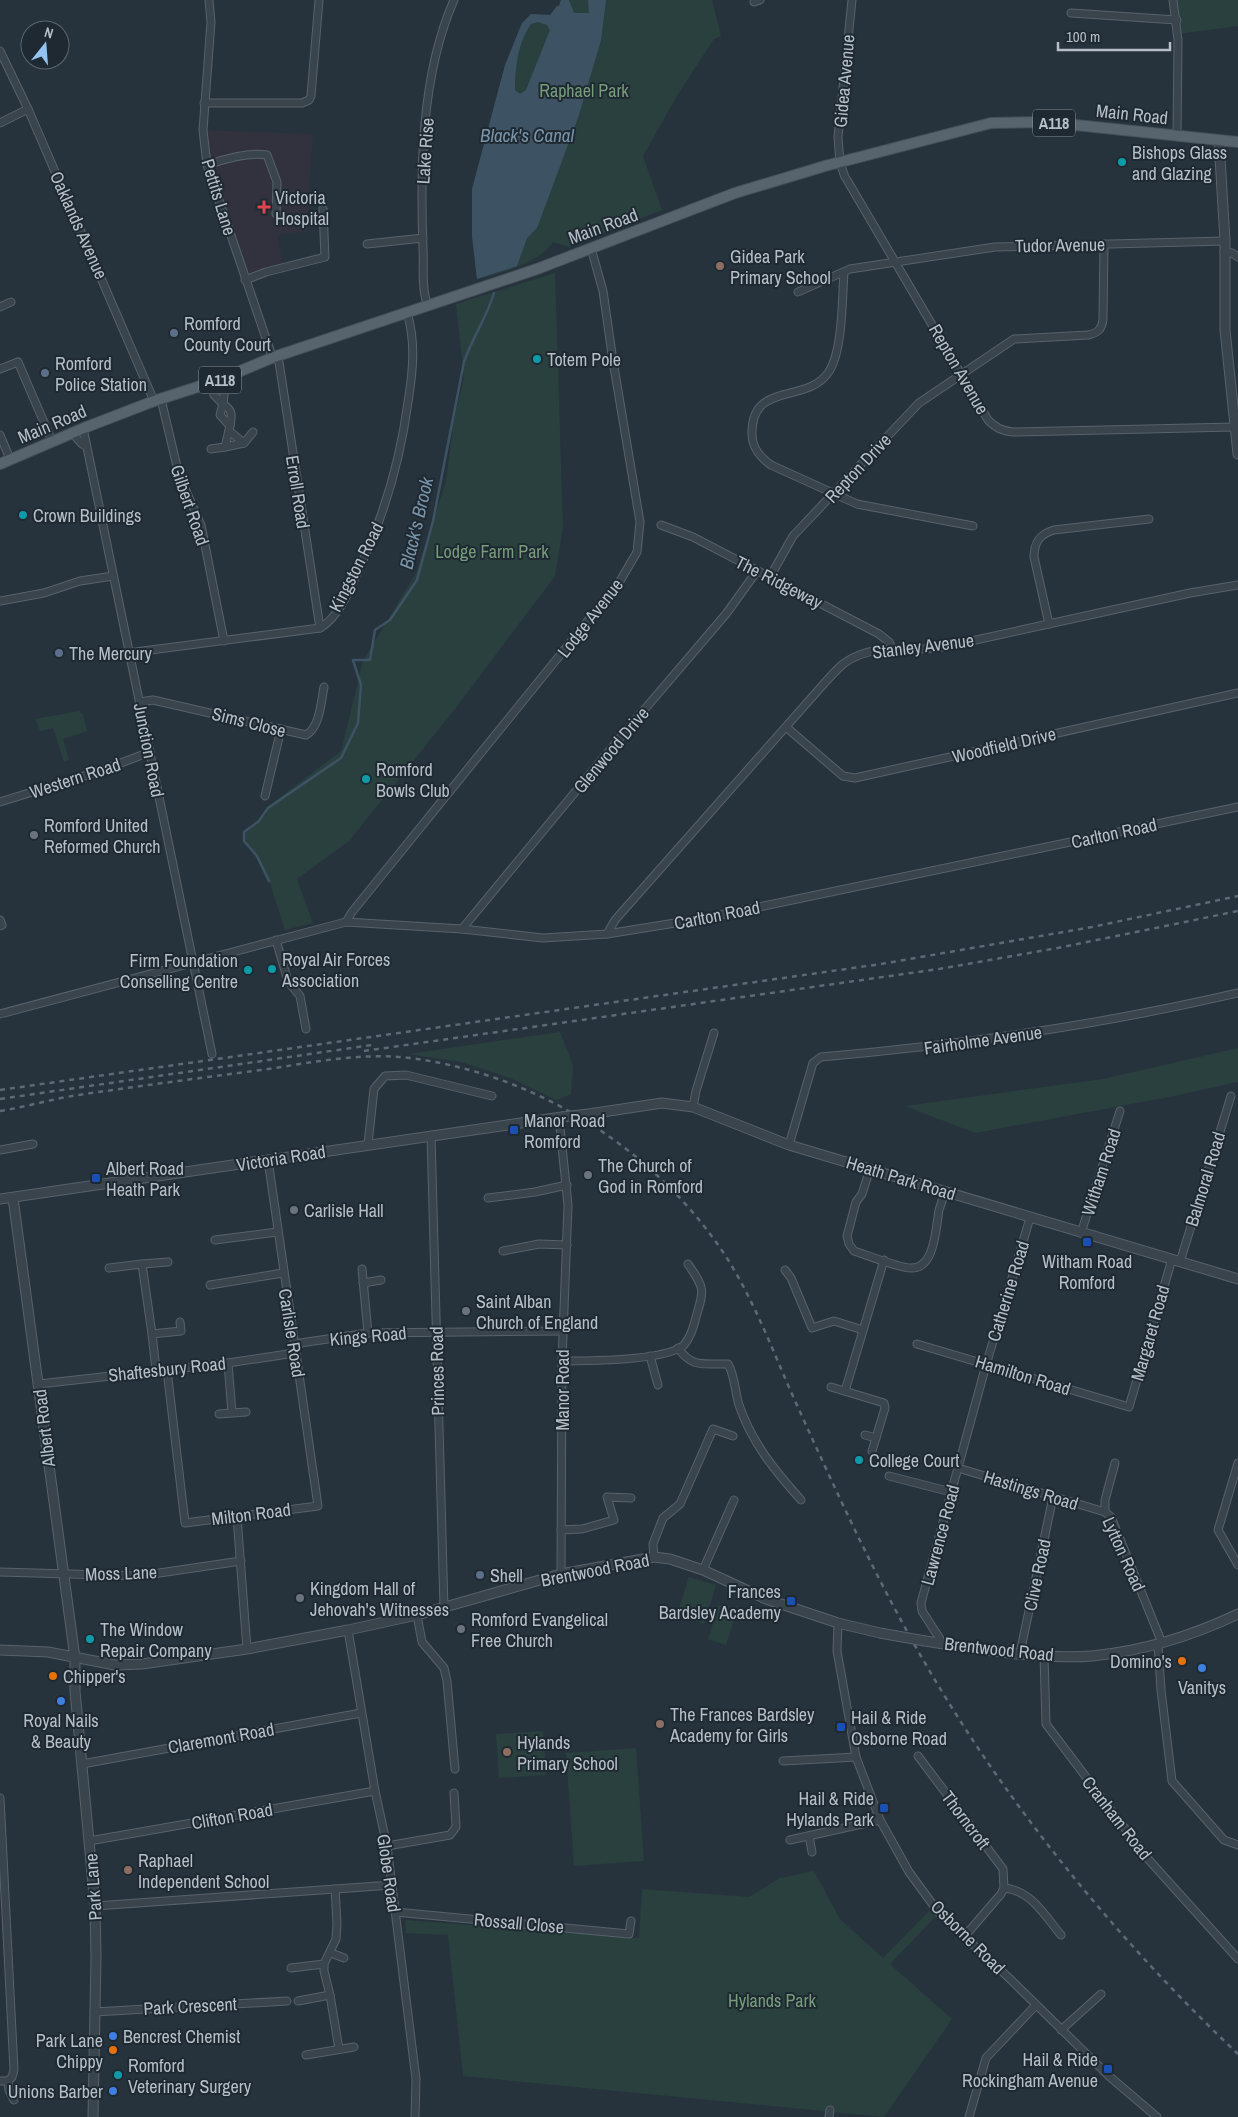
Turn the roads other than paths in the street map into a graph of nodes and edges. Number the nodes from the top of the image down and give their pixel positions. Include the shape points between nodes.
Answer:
1 (209, 0) edge
2 (319, 0) edge
3 (454, 0) edge
4 (852, 0) edge
5 (1173, 0) edge
6 (1071, 13) dead end
7 (1177, 20) junction
8 (0, 50) edge
9 (204, 103) junction
10 (28, 109) junction
11 (0, 123) edge
12 (1177, 135) junction
13 (1219, 140) junction
14 (1238, 142) edge
15 (840, 163) junction
16 (207, 164) junction
17 (323, 209) dead end
18 (276, 214) dead end
19 (423, 238) junction
20 (1225, 242) junction
21 (367, 244) dead end
22 (1104, 244) junction
23 (591, 248) junction
24 (1224, 252) junction
25 (1238, 258) edge
26 (896, 262) junction
27 (844, 272) junction
28 (245, 280) junction
29 (798, 292) dead end
30 (11, 302) dead end
31 (428, 306) junction
32 (0, 307) edge
33 (407, 312) junction
34 (274, 357) junction
35 (0, 370) edge
36 (962, 374) junction
37 (222, 379) junction
38 (211, 383) junction
39 (157, 400) junction
40 (223, 404) junction
41 (1234, 427) junction
42 (83, 428) junction
43 (230, 428) junction
44 (253, 432) dead end
45 (72, 433) junction
46 (0, 435) edge
47 (52, 441) junction
48 (244, 443) junction
49 (86, 446) junction
50 (225, 446) junction
51 (211, 449) dead end
52 (1238, 454) edge
53 (10, 459) junction
54 (0, 464) edge
55 (834, 494) junction
56 (1149, 519) dead end
57 (662, 524) dead end
58 (973, 526) dead end
59 (758, 571) junction
60 (113, 576) junction
61 (770, 577) junction
62 (1238, 585) edge
63 (0, 601) edge
64 (1050, 624) junction
65 (320, 628) junction
66 (224, 640) junction
67 (892, 648) junction
68 (128, 653) junction
69 (324, 687) dead end
70 (1238, 693) edge
71 (140, 702) junction
72 (786, 727) junction
73 (281, 730) junction
74 (150, 752) junction
75 (265, 796) dead end
76 (0, 802) edge
77 (1238, 807) edge
78 (0, 920) edge
79 (346, 922) junction
80 (0, 926) edge
81 (462, 929) junction
82 (607, 934) junction
83 (276, 940) junction
84 (193, 962) junction
85 (1238, 993) edge
86 (0, 1014) edge
87 (306, 1028) dead end
88 (714, 1033) dead end
89 (212, 1054) dead end
90 (492, 1096) dead end
91 (1231, 1096) dead end
92 (693, 1107) junction
93 (1120, 1111) dead end
94 (561, 1117) junction
95 (430, 1135) junction
96 (33, 1144) dead end
97 (368, 1144) junction
98 (788, 1145) junction
99 (0, 1150) edge
100 (268, 1160) junction
101 (870, 1169) junction
102 (567, 1185) junction
103 (945, 1192) junction
104 (13, 1198) junction
105 (488, 1198) dead end
106 (0, 1200) edge
107 (1030, 1218) junction
108 (277, 1232) junction
109 (1081, 1233) junction
110 (215, 1240) dead end
111 (567, 1245) junction
112 (503, 1251) dead end
113 (884, 1260) junction
114 (1176, 1261) junction
115 (168, 1262) dead end
116 (142, 1264) junction
117 (688, 1264) dead end
118 (109, 1268) dead end
119 (362, 1269) dead end
120 (785, 1270) dead end
121 (283, 1273) junction
122 (1238, 1279) edge
123 (381, 1280) dead end
124 (363, 1283) junction
125 (210, 1285) dead end
126 (180, 1322) dead end
127 (863, 1330) junction
128 (436, 1331) junction
129 (563, 1331) junction
130 (368, 1333) junction
131 (152, 1334) junction
132 (294, 1344) junction
133 (916, 1344) dead end
134 (678, 1348) junction
135 (295, 1353) junction
136 (650, 1356) junction
137 (562, 1361) junction
138 (228, 1363) junction
139 (986, 1365) junction
140 (156, 1370) junction
141 (167, 1370) junction
142 (39, 1384) junction
143 (658, 1385) dead end
144 (831, 1387) dead end
145 (845, 1391) junction
146 (1129, 1407) joint
147 (246, 1412) dead end
148 (232, 1413) junction
149 (219, 1414) dead end
150 (866, 1435) dead end
151 (733, 1436) dead end
152 (876, 1438) junction
153 (872, 1451) dead end
154 (1115, 1463) dead end
155 (1238, 1463) edge
156 (958, 1468) junction
157 (889, 1476) dead end
158 (951, 1492) junction
159 (1053, 1497) junction
160 (631, 1498) dead end
161 (734, 1500) dead end
162 (801, 1500) dead end
163 (318, 1506) joint
164 (1105, 1512) junction
165 (237, 1517) junction
166 (561, 1530) junction
167 (654, 1557) junction
168 (241, 1561) junction
169 (1238, 1565) edge
170 (703, 1570) junction
171 (0, 1572) edge
172 (63, 1574) junction
173 (561, 1574) junction
174 (444, 1608) junction
175 (1238, 1614) edge
176 (417, 1615) junction
177 (838, 1622) junction
178 (348, 1630) junction
179 (1160, 1643) junction
180 (940, 1644) junction
181 (247, 1649) junction
182 (0, 1650) edge
183 (1020, 1654) junction
184 (1044, 1655) junction
185 (75, 1658) junction
186 (361, 1712) junction
187 (856, 1756) junction
188 (918, 1756) dead end
189 (783, 1761) dead end
190 (82, 1764) junction
191 (455, 1769) dead end
192 (375, 1791) junction
193 (454, 1793) dead end
194 (0, 1798) edge
195 (880, 1820) junction
196 (809, 1836) junction
197 (790, 1840) dead end
198 (89, 1841) junction
199 (1238, 1845) edge
200 (387, 1846) junction
201 (812, 1852) dead end
202 (392, 1885) junction
203 (334, 1888) junction
204 (1004, 1888) junction
205 (95, 1906) junction
206 (395, 1912) junction
207 (631, 1921) dead end
208 (1062, 1935) dead end
209 (964, 1937) junction
210 (331, 1953) junction
211 (344, 1958) dead end
212 (1238, 1959) edge
213 (324, 1964) junction
214 (291, 1968) dead end
215 (1101, 1994) dead end
216 (330, 1995) junction
217 (287, 2001) dead end
218 (298, 2001) dead end
219 (1036, 2005) junction
220 (94, 2012) junction
221 (1061, 2030) junction
222 (354, 2047) dead end
223 (339, 2050) junction
224 (306, 2055) dead end
225 (0, 2081) edge
226 (8, 2081) junction
227 (14, 2100) dead end
228 (1155, 2116) edge
229 (93, 2117) edge
230 (415, 2117) edge
231 (969, 2117) edge

1 - 9 street, Pettits Lane via 211,22
2 - 9 street via 309,100 302,103
3 - 19 street, Lake Rise via 436,60 423,138
4 - 15 street, Gidea Avenue via 838,137
5 - 7 street
6 - 7 street
7 - 12 street
8 - 10 street, Oaklands Avenue
9 - 16 street, Pettits Lane
10 - 11 street
10 - 39 street, Oaklands Avenue
12 - 13 main road, Main Road / A118
12 - 15 main road, Main Road / A118 via 1047,122 991,123
13 - 14 main road, Main Road / A118
13 - 20 street
15 - 23 main road, Main Road / A118 via 735,193
15 - 26 street, Repton Avenue via 846,179
16 - 18 street via 267,155 277,182
16 - 28 street, Pettits Lane
17 - 28 street via 325,257
19 - 21 street
19 - 31 street, Lake Rise via 424,288
20 - 22 street, Tudor Avenue
20 - 24 street
22 - 26 street, Tudor Avenue via 995,246
22 - 36 street, Repton Drive via 1100,330 1088,335 1014,339
23 - 31 main road, Main Road / A118
23 - 79 street, Lodge Avenue via 603,291 640,522 637,552 620,581
24 - 25 street
24 - 41 street via 1225,330
26 - 27 street, Tudor Avenue
26 - 36 street, Repton Avenue
27 - 29 street, Tudor Avenue
27 - 55 street via 838,347 828,374 813,387 767,400 752,425 752,438 761,459
28 - 34 street, Pettits Lane
30 - 32 street
31 - 33 main road, Main Road / A118
33 - 34 main road, Main Road / A118
33 - 65 street, Kingston Road via 413,335 414,367 392,486 354,580 338,609
34 - 37 main road, Main Road / A118
34 - 65 street, Erroll Road via 279,362
35 - 47 street via 18,362
36 - 41 street, Repton Avenue via 988,420 1006,431
36 - 55 street, Repton Drive via 919,403
37 - 38 main road, Main Road / A118
37 - 40 street via 225,387
38 - 39 main road, Main Road / A118
38 - 40 street via 214,395
39 - 42 main road, Main Road / A118
39 - 66 street, Gilbert Road via 179,475 201,525
40 - 43 street via 232,413
41 - 52 street
42 - 45 main road, Main Road / A118
42 - 49 street, Junction Road
43 - 48 street
43 - 50 street
44 - 48 street
45 - 47 main road, Main Road / A118
45 - 49 street
46 - 53 street
47 - 53 main road, Main Road / A118
48 - 50 street
49 - 60 street, Junction Road
50 - 51 street
53 - 54 main road, Main Road / A118
55 - 58 street via 856,504
55 - 61 street, Repton Drive via 790,540
56 - 64 street via 1054,530 1038,539 1034,557
57 - 59 street, The Ridgeway
59 - 61 street, The Ridgeway
59 - 81 street, Glenwood Drive via 726,614
60 - 63 street
60 - 68 street, Junction Road
61 - 67 street, The Ridgeway via 879,634
62 - 64 street, Stanley Avenue
64 - 67 street, Stanley Avenue via 935,648
65 - 66 street, Kingston Road
66 - 68 street, Kingston Road
67 - 72 street, Stanley Avenue via 862,654 842,665
68 - 71 street, Junction Road
69 - 73 street, Sims Close via 311,732 306,735
70 - 72 street, Woodfield Drive via 855,778 843,776
71 - 73 street, Sims Close via 153,700
71 - 74 street, Junction Road
72 - 82 street, Stanley Avenue via 615,920
73 - 75 street
74 - 76 street, Western Road
74 - 84 street, Junction Road
77 - 82 street, Carlton Road via 706,918
78 - 80 street
79 - 81 street, Carlton Road
79 - 83 street, Carlton Road
81 - 82 street, Carlton Road via 543,938
83 - 84 street, Carlton Road
83 - 87 street via 288,981 300,996
84 - 86 street, Carlton Road
84 - 89 street, Junction Road
85 - 98 street, Fairholme Avenue via 1060,1029 921,1048 821,1057 813,1064
88 - 92 street
90 - 97 street via 406,1075 385,1076 374,1089
91 - 114 street, Balmoral Road
92 - 94 street, Heath Park Road, bridge via 662,1103
92 - 98 street, Heath Park Road
93 - 109 street, Witham Road
94 - 95 street, Victoria Road
94 - 102 street, Manor Road
95 - 97 street, Victoria Road
95 - 128 street, Princes Road
96 - 99 street
97 - 100 street, Victoria Road
98 - 101 street, Heath Park Road
100 - 104 street, Victoria Road
100 - 108 street, Carlisle Road
101 - 103 street, Heath Park Road
101 - 113 street via 856,1202 847,1236 854,1251
102 - 105 street
102 - 111 street, Manor Road
103 - 107 street, Heath Park Road
103 - 113 street via 929,1257 922,1266 911,1268
104 - 106 street, Victoria Road
104 - 142 street, Albert Road
107 - 109 street, Heath Park Road
107 - 139 street, Catherine Road
108 - 110 street
108 - 121 street, Carlisle Road
109 - 114 street, Heath Park Road
111 - 112 street via 539,1244
111 - 129 street, Manor Road
113 - 127 street
114 - 122 street, Heath Park Road
114 - 146 street, Margaret Road
115 - 116 street
116 - 118 street
116 - 131 street
117 - 134 street via 701,1284 703,1295 693,1328
119 - 124 street
120 - 127 street via 812,1328 834,1321
121 - 125 street
121 - 132 street, Carlisle Road
123 - 124 street
124 - 130 street
126 - 131 street via 181,1330
127 - 145 street
128 - 129 street, Kings Road
128 - 130 street, Kings Road
128 - 174 street, Princes Road
129 - 137 street, Manor Road
130 - 132 street, Kings Road
131 - 140 street
132 - 135 street, Carlisle Road
133 - 139 street, Hamilton Road
134 - 136 street
134 - 162 street via 687,1360 695,1363 728,1364 739,1405 753,1438 772,1468
135 - 138 street, Shaftesbury Road
135 - 163 street, Carlisle Road
136 - 137 street
136 - 143 street
137 - 166 street, Manor Road
138 - 141 street, Shaftesbury Road
138 - 148 street
139 - 146 street, Hamilton Road
139 - 156 street, Lawrence Road
140 - 141 street, Shaftesbury Road
140 - 142 street, Shaftesbury Road
141 - 165 street, Milton Road via 184,1523
142 - 172 street, Albert Road
144 - 145 street
145 - 152 street via 884,1403 886,1408
147 - 148 street
148 - 149 street
150 - 152 street
151 - 167 street via 713,1429 680,1504 663,1518 653,1544
152 - 153 street
154 - 164 street, Lytton Road
155 - 169 street via 1218,1530
156 - 158 street, Lawrence Road
156 - 159 street, Hastings Road
157 - 158 street
158 - 180 street, Lawrence Road via 921,1603
159 - 164 street, Hastings Road
159 - 183 street, Clive Road
160 - 166 street via 608,1497 614,1520 582,1530
161 - 170 street
163 - 165 street, Milton Road
164 - 179 street, Lytton Road via 1111,1517
165 - 168 street
166 - 173 street, Manor Road
167 - 170 street, Brentwood Road
167 - 173 street, Brentwood Road
168 - 172 street, Moss Lane via 139,1576
168 - 181 street
170 - 177 street, Brentwood Road via 766,1599
171 - 172 street, Moss Lane
172 - 185 street, Albert Road
173 - 174 street, Brentwood Road
174 - 176 street, Brentwood Road
175 - 179 street, Brentwood Road
176 - 178 street, Brentwood Road
176 - 191 street via 422,1642 444,1668
177 - 180 street, Brentwood Road, bridge
177 - 187 street, Osborne Road via 838,1660
178 - 181 street, Brentwood Road
178 - 186 street, Globe Road
179 - 184 street, Brentwood Road via 1090,1656
179 - 199 street, Lytton Road via 1161,1690 1172,1781 1224,1840
180 - 183 street, Brentwood Road
181 - 185 street, Brentwood Road via 142,1664 115,1665
182 - 185 street, Brentwood Road via 48,1652
183 - 184 street, Brentwood Road
184 - 212 street, Cranham Road via 1046,1724 1148,1859
185 - 190 street, Park Lane
186 - 190 street, Claremont Road
186 - 192 street, Globe Road
187 - 189 street
187 - 195 street, Osborne Road
188 - 204 street, Thorncroft via 1003,1868
190 - 198 street, Park Lane
192 - 198 street, Clifton Road
192 - 200 street, Globe Road
193 - 200 street via 456,1828 450,1835
194 - 226 street via 14,2070
195 - 196 street
195 - 209 street, Osborne Road via 905,1865 937,1911
196 - 197 street
196 - 201 street
198 - 205 street, Park Lane
200 - 202 street, Globe Road
202 - 203 street
202 - 206 street, Globe Road
203 - 205 street
203 - 210 street via 337,1924
204 - 208 street via 1015,1889 1028,1896
204 - 209 street
205 - 220 street, Park Lane
206 - 207 street, Rossall Close via 629,1934
206 - 230 street, Globe Road via 416,2079
209 - 219 street, Osborne Road
210 - 211 street
210 - 213 street
213 - 214 street
213 - 216 street
215 - 221 street
216 - 218 street
216 - 223 street
217 - 220 street, Park Crescent
219 - 221 street, Osborne Road
219 - 231 street via 986,2058
220 - 229 street, Park Lane
221 - 228 street, Osborne Road
222 - 223 street
223 - 224 street
225 - 226 street
226 - 227 street

